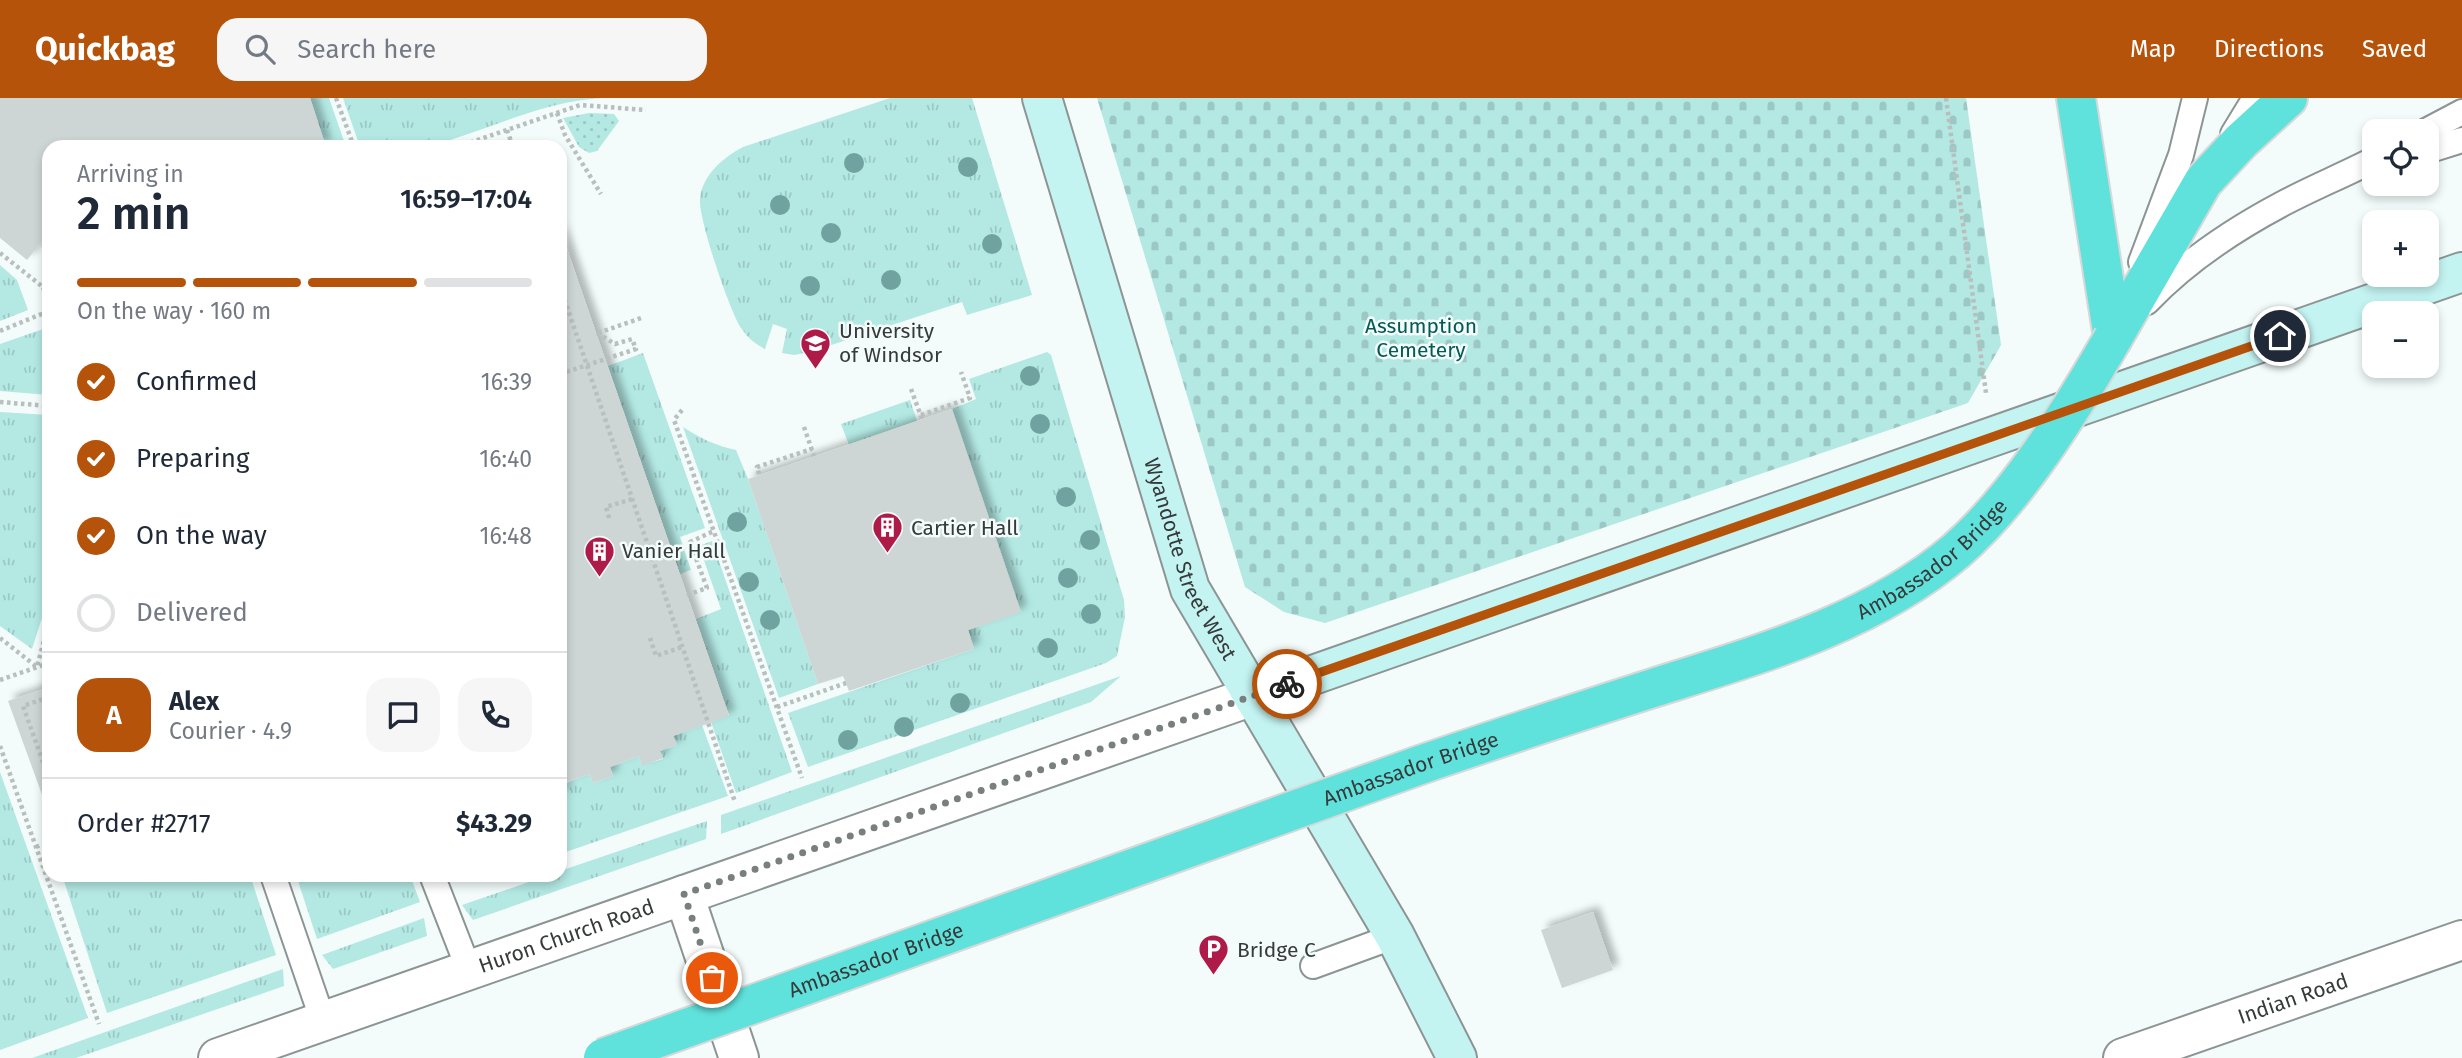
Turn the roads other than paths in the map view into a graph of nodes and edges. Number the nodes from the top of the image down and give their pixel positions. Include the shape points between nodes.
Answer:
1 (1042, 98) edge
2 (2076, 98) edge
3 (2195, 98) edge
4 (2210, 98) edge
5 (2277, 99) edge
6 (2462, 112) edge
7 (2439, 124) edge
8 (2462, 140) edge
9 (2439, 147) edge
10 (2362, 166) edge
11 (2192, 169) junction
12 (2362, 171) edge
13 (2338, 179) junction
14 (2462, 272) edge
15 (2113, 338) junction
16 (1253, 696) junction
17 (275, 882) edge
18 (435, 882) edge
19 (684, 894) junction
20 (1395, 936) junction
21 (2462, 940) edge
22 (1313, 966) dead end
23 (469, 970) junction
24 (323, 1021) junction
25 (218, 1058) edge
26 (603, 1058) edge
27 (739, 1058) edge
28 (1457, 1058) edge
29 (2123, 1058) edge

1 - 16 main road, Wyandotte Street West via 1190,589
2 - 15 highway
3 - 11 lane
4 - 11 lane
5 - 11 highway, Ambassador Bridge via 2241,141
6 - 7 lane
8 - 9 lane
10 - 13 lane
11 - 15 highway, Ambassador Bridge
12 - 13 lane
13 - 15 lane via 2283,203 2210,246 2168,279
14 - 16 main road, Huron Church Road
15 - 26 highway, Ambassador Bridge, bridge via 2045,445 1985,521 1929,572 1843,621 1764,652 1420,765
16 - 19 street, Huron Church Road
16 - 20 main road, Wyandotte Street West
17 - 24 lane
18 - 23 lane
19 - 23 street, Huron Church Road
19 - 27 street
20 - 22 lane
20 - 28 main road, Wyandotte Street West
21 - 29 street, Indian Road
23 - 24 street, Huron Church Road
24 - 25 street, Huron Church Road

